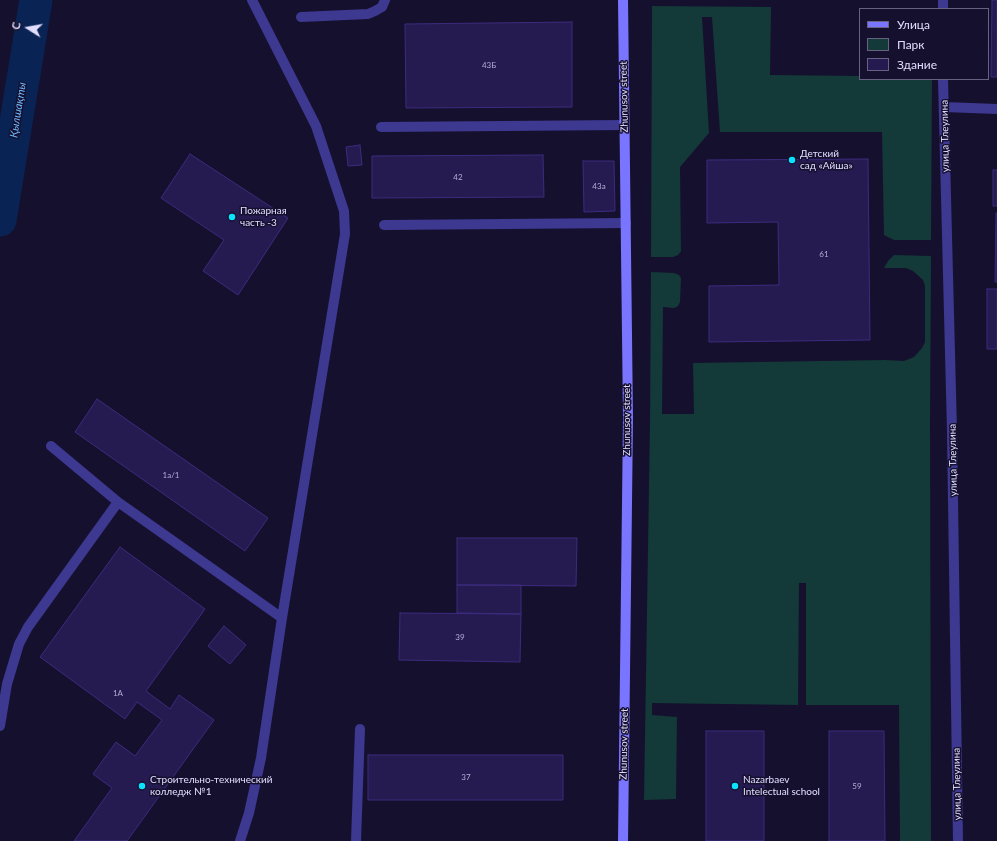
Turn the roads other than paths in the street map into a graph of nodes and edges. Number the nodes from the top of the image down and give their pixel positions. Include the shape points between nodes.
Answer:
1 (252, 0) edge
2 (385, 0) edge
3 (623, 0) edge
4 (300, 17) dead end
5 (943, 80) edge
6 (944, 107) junction
7 (997, 109) edge
8 (624, 125) junction
9 (381, 127) dead end
10 (626, 223) junction
11 (384, 225) dead end
12 (51, 446) dead end
13 (118, 502) junction
14 (282, 618) junction
15 (0, 726) edge
16 (360, 729) dead end
17 (240, 841) edge
18 (356, 841) edge
19 (623, 841) edge
20 (958, 841) edge

1 - 14 street via 316,126 345,222
2 - 4 street via 382,6 368,14
3 - 8 street, Zhunusov street
5 - 6 street, улица Тлеулина
6 - 7 street
6 - 20 street, улица Тлеулина
8 - 9 street
8 - 10 street, Zhunusov street
10 - 11 street
10 - 19 street, Zhunusov street via 628,426
12 - 13 street
13 - 14 street
13 - 15 street via 28,627 19,644 7,684
14 - 17 street via 261,758
16 - 18 street

